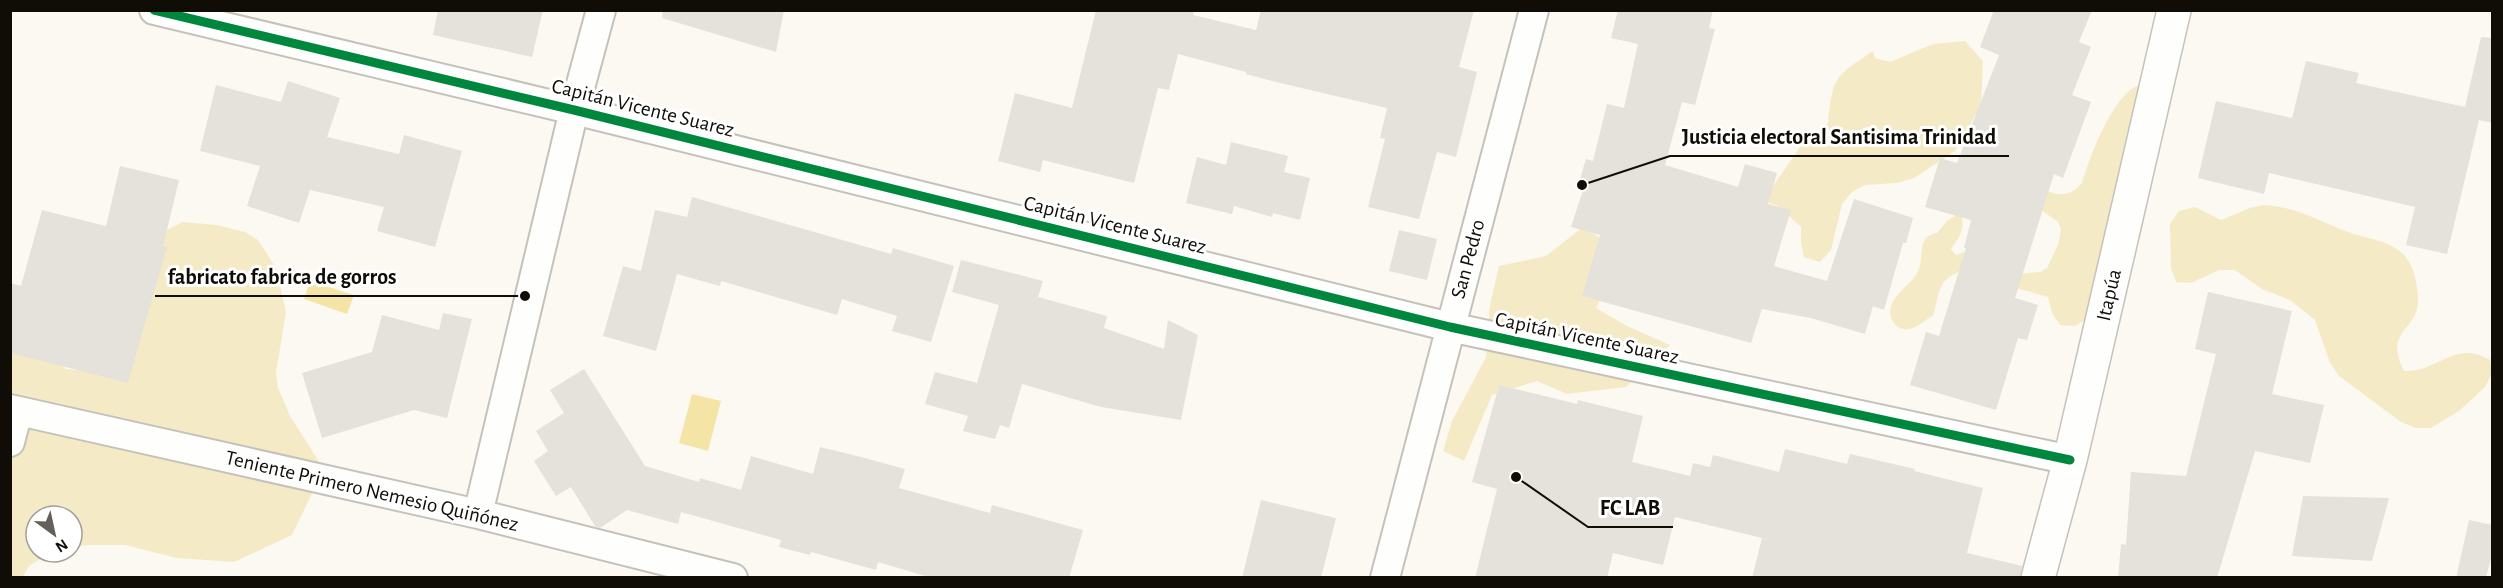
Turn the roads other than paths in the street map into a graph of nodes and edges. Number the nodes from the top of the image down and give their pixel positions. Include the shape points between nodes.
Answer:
1 (154, 10) edge
2 (601, 10) edge
3 (1534, 10) edge
4 (2174, 10) edge
5 (574, 110) junction
6 (1449, 327) junction
7 (14, 410) edge
8 (10, 442) edge
9 (2070, 460) junction
10 (478, 514) junction
11 (733, 578) edge
12 (1385, 578) edge
13 (2038, 578) edge

1 - 5 street, Capitán Vicente Suarez
2 - 5 street
3 - 6 street, San Pedro
4 - 9 street, Itapúa
5 - 6 street, Capitán Vicente Suarez
5 - 10 street
6 - 9 street, Capitán Vicente Suarez
6 - 12 street, San Pedro
7 - 8 street
7 - 10 street, Teniente Primero Nemesio Quiñónez
9 - 13 street, Itapúa
10 - 11 street, Teniente Primero Nemesio Quiñónez

